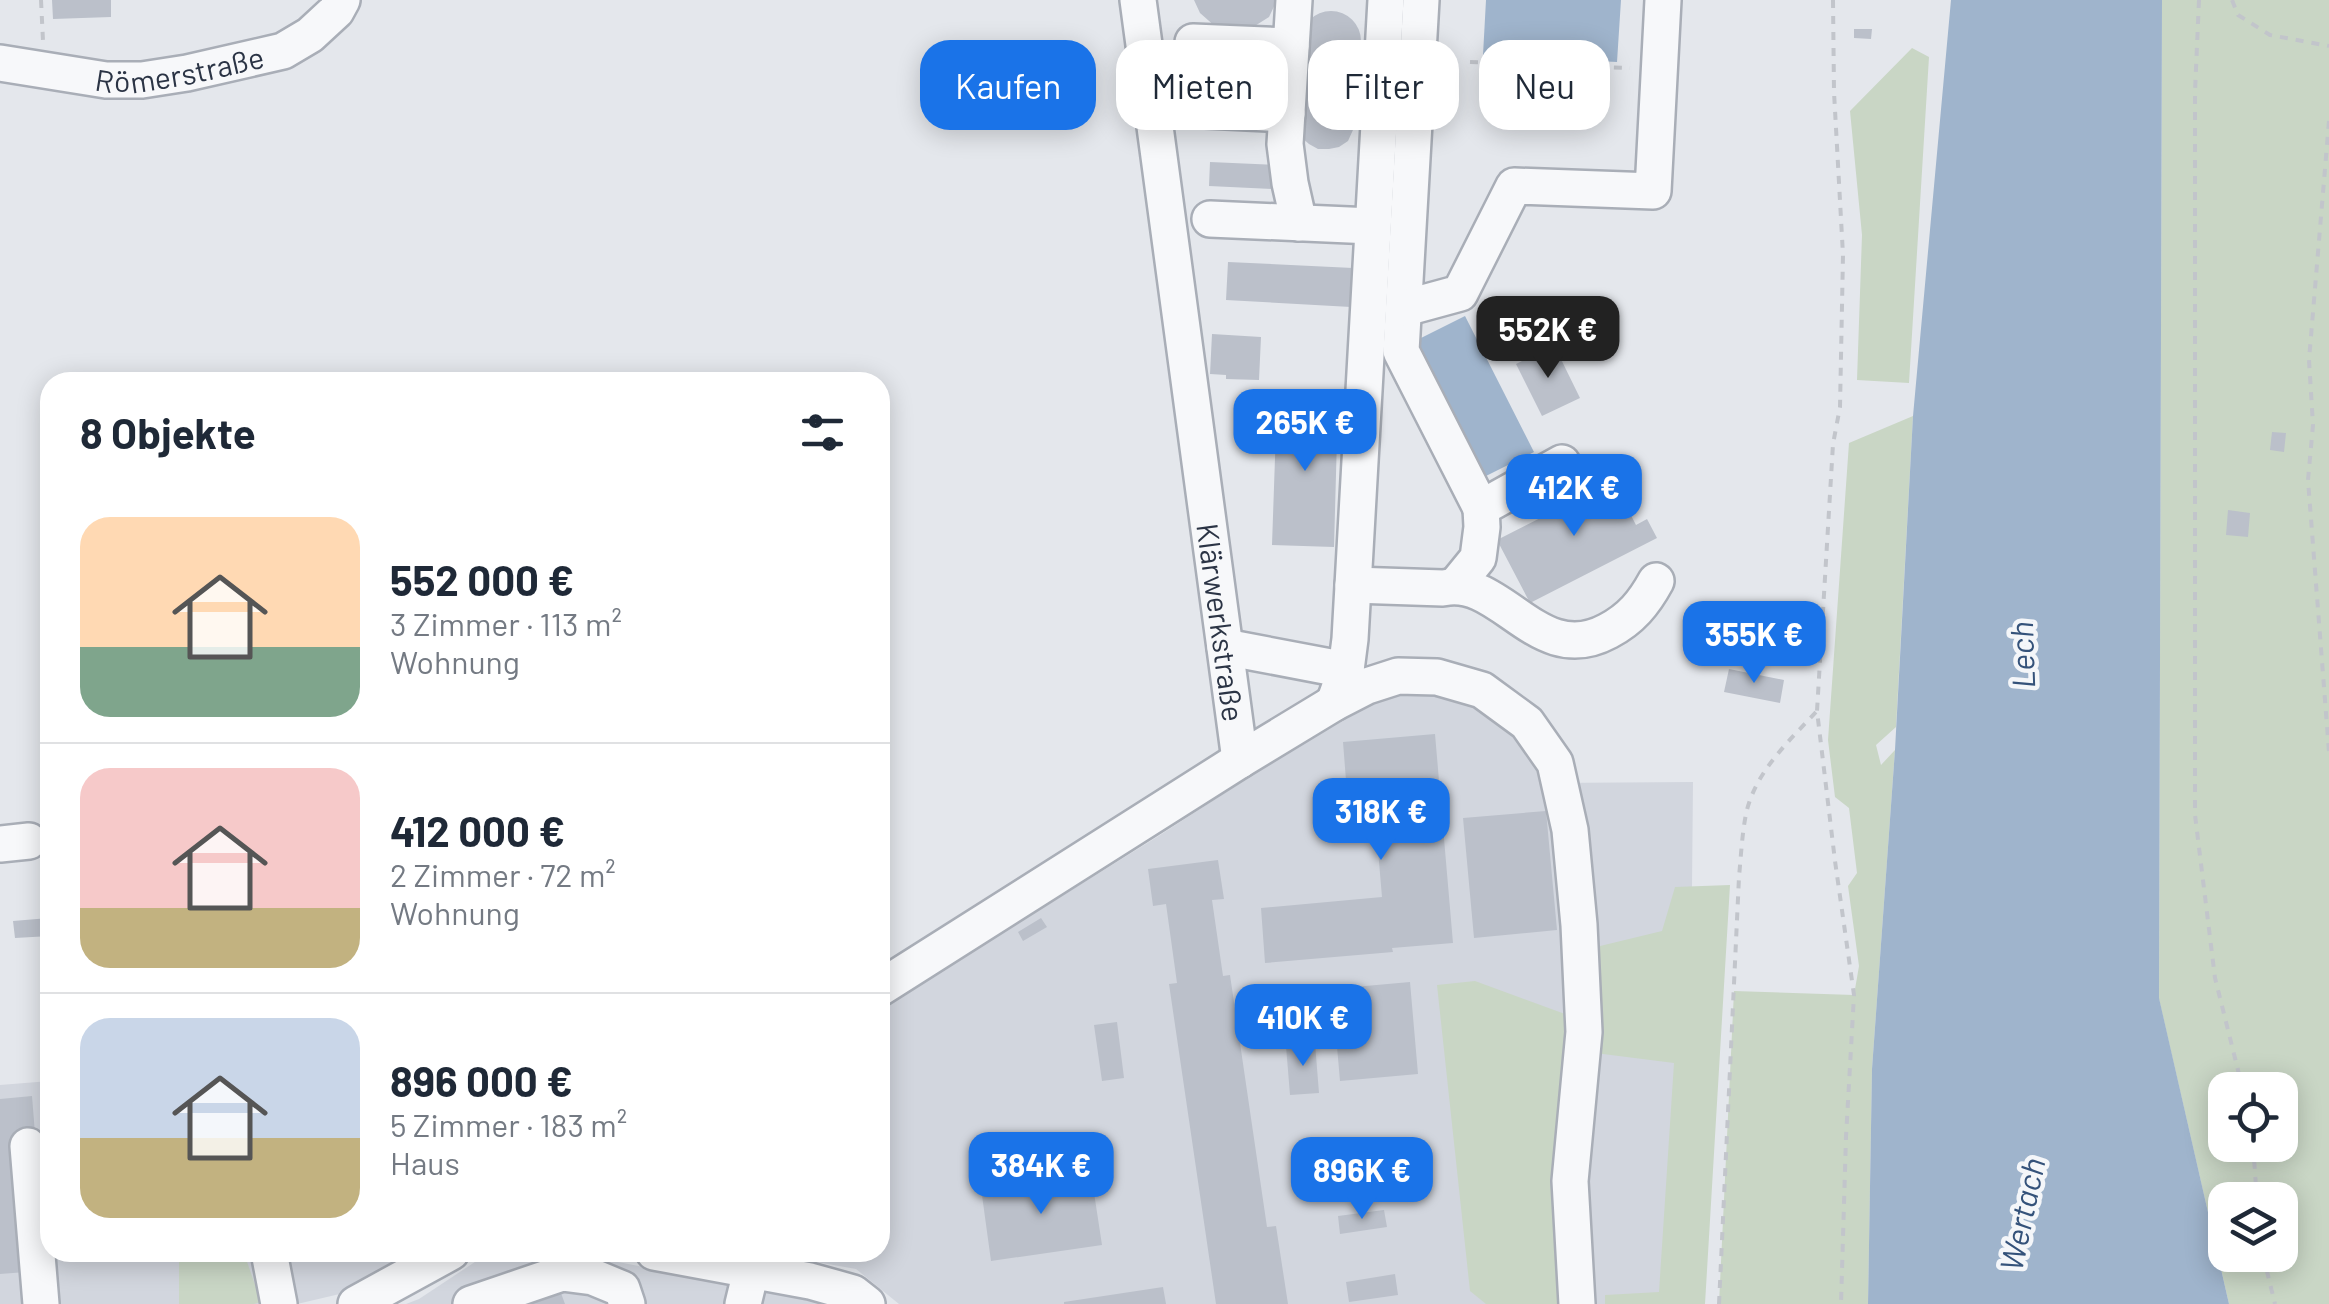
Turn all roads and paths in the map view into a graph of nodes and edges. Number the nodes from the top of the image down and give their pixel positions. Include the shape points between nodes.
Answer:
1 (41, 0) edge
2 (342, 0) edge
3 (1138, 0) edge
4 (1294, 0) edge
5 (1386, 0) edge
6 (1422, 0) edge
7 (1663, 0) edge
8 (1833, 0) edge
9 (2199, 0) edge
10 (2232, 0) edge
11 (1288, 46) edge
12 (1291, 46) junction
13 (2329, 46) edge
14 (1470, 62) dead end
15 (0, 64) edge
16 (1660, 69) junction
17 (44, 71) junction
18 (1288, 97) edge
19 (2329, 121) edge
20 (1286, 130) edge
21 (1210, 219) dead end
22 (1299, 222) junction
23 (1372, 226) junction
24 (1405, 308) junction
25 (1562, 463) dead end
26 (1482, 508) junction
27 (1656, 581) dead end
28 (1352, 585) junction
29 (1456, 585) junction
30 (1225, 647) junction
31 (2326, 663) edge
32 (1340, 686) junction
33 (1817, 711) junction
34 (2329, 752) edge
35 (1240, 760) junction
36 (890, 982) edge
37 (2239, 1072) edge
38 (28, 1146) dead end
39 (271, 1262) edge
40 (433, 1262) edge
41 (681, 1262) edge
42 (2268, 1272) edge
43 (747, 1287) edge
44 (41, 1304) edge
45 (278, 1304) edge
46 (356, 1304) edge
47 (471, 1304) edge
48 (627, 1304) edge
49 (868, 1304) edge
50 (1576, 1304) edge
51 (1719, 1304) edge
52 (1841, 1304) edge
53 (2275, 1304) edge

1 - 17 path
2 - 17 street, Römerstraße via 310,35 282,51 188,74 106,80
3 - 30 street, Klärwerkstraße
4 - 12 street
5 - 23 street
6 - 24 street
7 - 16 street
8 - 33 path via 1843,255 1840,407
9 - 37 path via 2195,815 2215,978
10 - 13 path via 2238,15 2270,35
11 - 12 street
12 - 18 street
14 - 16 path
15 - 17 street, Römerstraße
16 - 24 street via 1654,191 1514,186 1460,294
19 - 31 path via 2309,360 2308,480
20 - 22 street
21 - 22 street
22 - 23 street
23 - 28 street
24 - 26 street via 1401,350
25 - 26 street
26 - 29 street via 1478,558
27 - 29 street via 1624,623 1576,642 1534,628 1480,592
28 - 29 street
28 - 32 street
30 - 32 street
30 - 35 street, Klärwerkstraße
31 - 34 path
32 - 35 street
32 - 50 street via 1438,677 1482,690 1526,723 1554,763 1570,830 1584,1032 1570,1181
33 - 51 path via 1776,756 1746,812
33 - 52 path via 1854,995
35 - 36 street, Klärwerkstraße
38 - 44 street
39 - 45 street
40 - 46 street
41 - 43 street
42 - 53 path
43 - 49 street via 810,1281
47 - 48 street via 562,1273 622,1290

